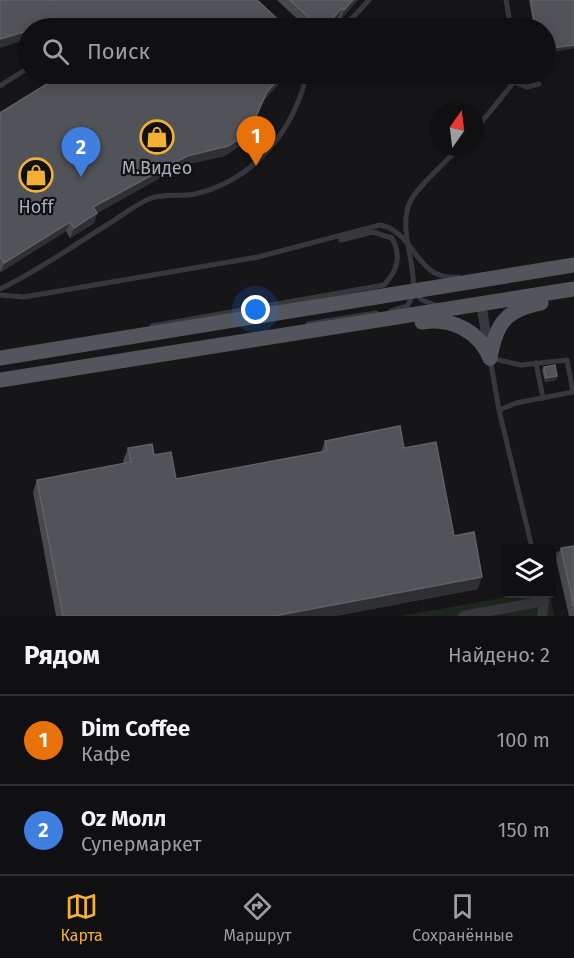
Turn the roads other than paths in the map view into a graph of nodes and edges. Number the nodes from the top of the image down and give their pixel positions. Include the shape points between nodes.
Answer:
1 (369, 0) edge
2 (506, 0) edge
3 (352, 18) edge
4 (509, 18) edge
5 (18, 74) edge
6 (304, 84) edge
7 (512, 84) edge
8 (519, 84) edge
9 (539, 84) dead end
10 (0, 86) edge
11 (484, 119) edge
12 (452, 156) edge
13 (407, 243) junction
14 (267, 255) junction
15 (574, 258) edge
16 (574, 265) edge
17 (574, 275) edge
18 (442, 287) junction
19 (0, 289) edge
20 (574, 289) edge
21 (414, 292) junction
22 (0, 296) edge
23 (574, 297) edge
24 (481, 303) junction
25 (451, 309) junction
26 (82, 344) junction
27 (204, 348) junction
28 (0, 358) edge
29 (490, 358) junction
30 (536, 363) junction
31 (89, 366) junction
32 (0, 380) edge
33 (543, 398) junction
34 (499, 410) junction
35 (531, 544) edge
36 (574, 552) edge
37 (556, 554) edge
38 (543, 598) edge
39 (463, 616) edge
40 (544, 616) edge

1 - 3 lane
2 - 4 lane
5 - 10 lane
6 - 19 lane via 287,125 270,150 243,173 223,186 194,194 151,198
7 - 11 lane
8 - 9 lane
12 - 13 lane via 410,201 405,219
13 - 14 lane via 388,226 380,225
13 - 15 lane via 422,265 441,276
13 - 21 lane
14 - 22 lane via 24,297
14 - 26 lane via 373,231 392,238 398,260 384,285 95,336
16 - 18 main road
17 - 24 main road via 497,288
18 - 21 main road
18 - 24 main road via 466,293
20 - 24 main road
21 - 25 lane via 422,300
21 - 26 main road
21 - 31 lane via 407,306 394,310 100,360
23 - 29 main road via 528,305 508,315 494,338
24 - 25 main road
24 - 29 street
25 - 27 main road
26 - 28 main road
27 - 29 main road via 223,354 431,320 449,322 469,331
27 - 31 main road
29 - 30 lane via 521,365
29 - 34 lane
30 - 33 lane
30 - 33 lane via 567,360 573,392
31 - 32 main road
33 - 34 lane
34 - 35 lane
36 - 37 lane
38 - 39 street
38 - 40 street

